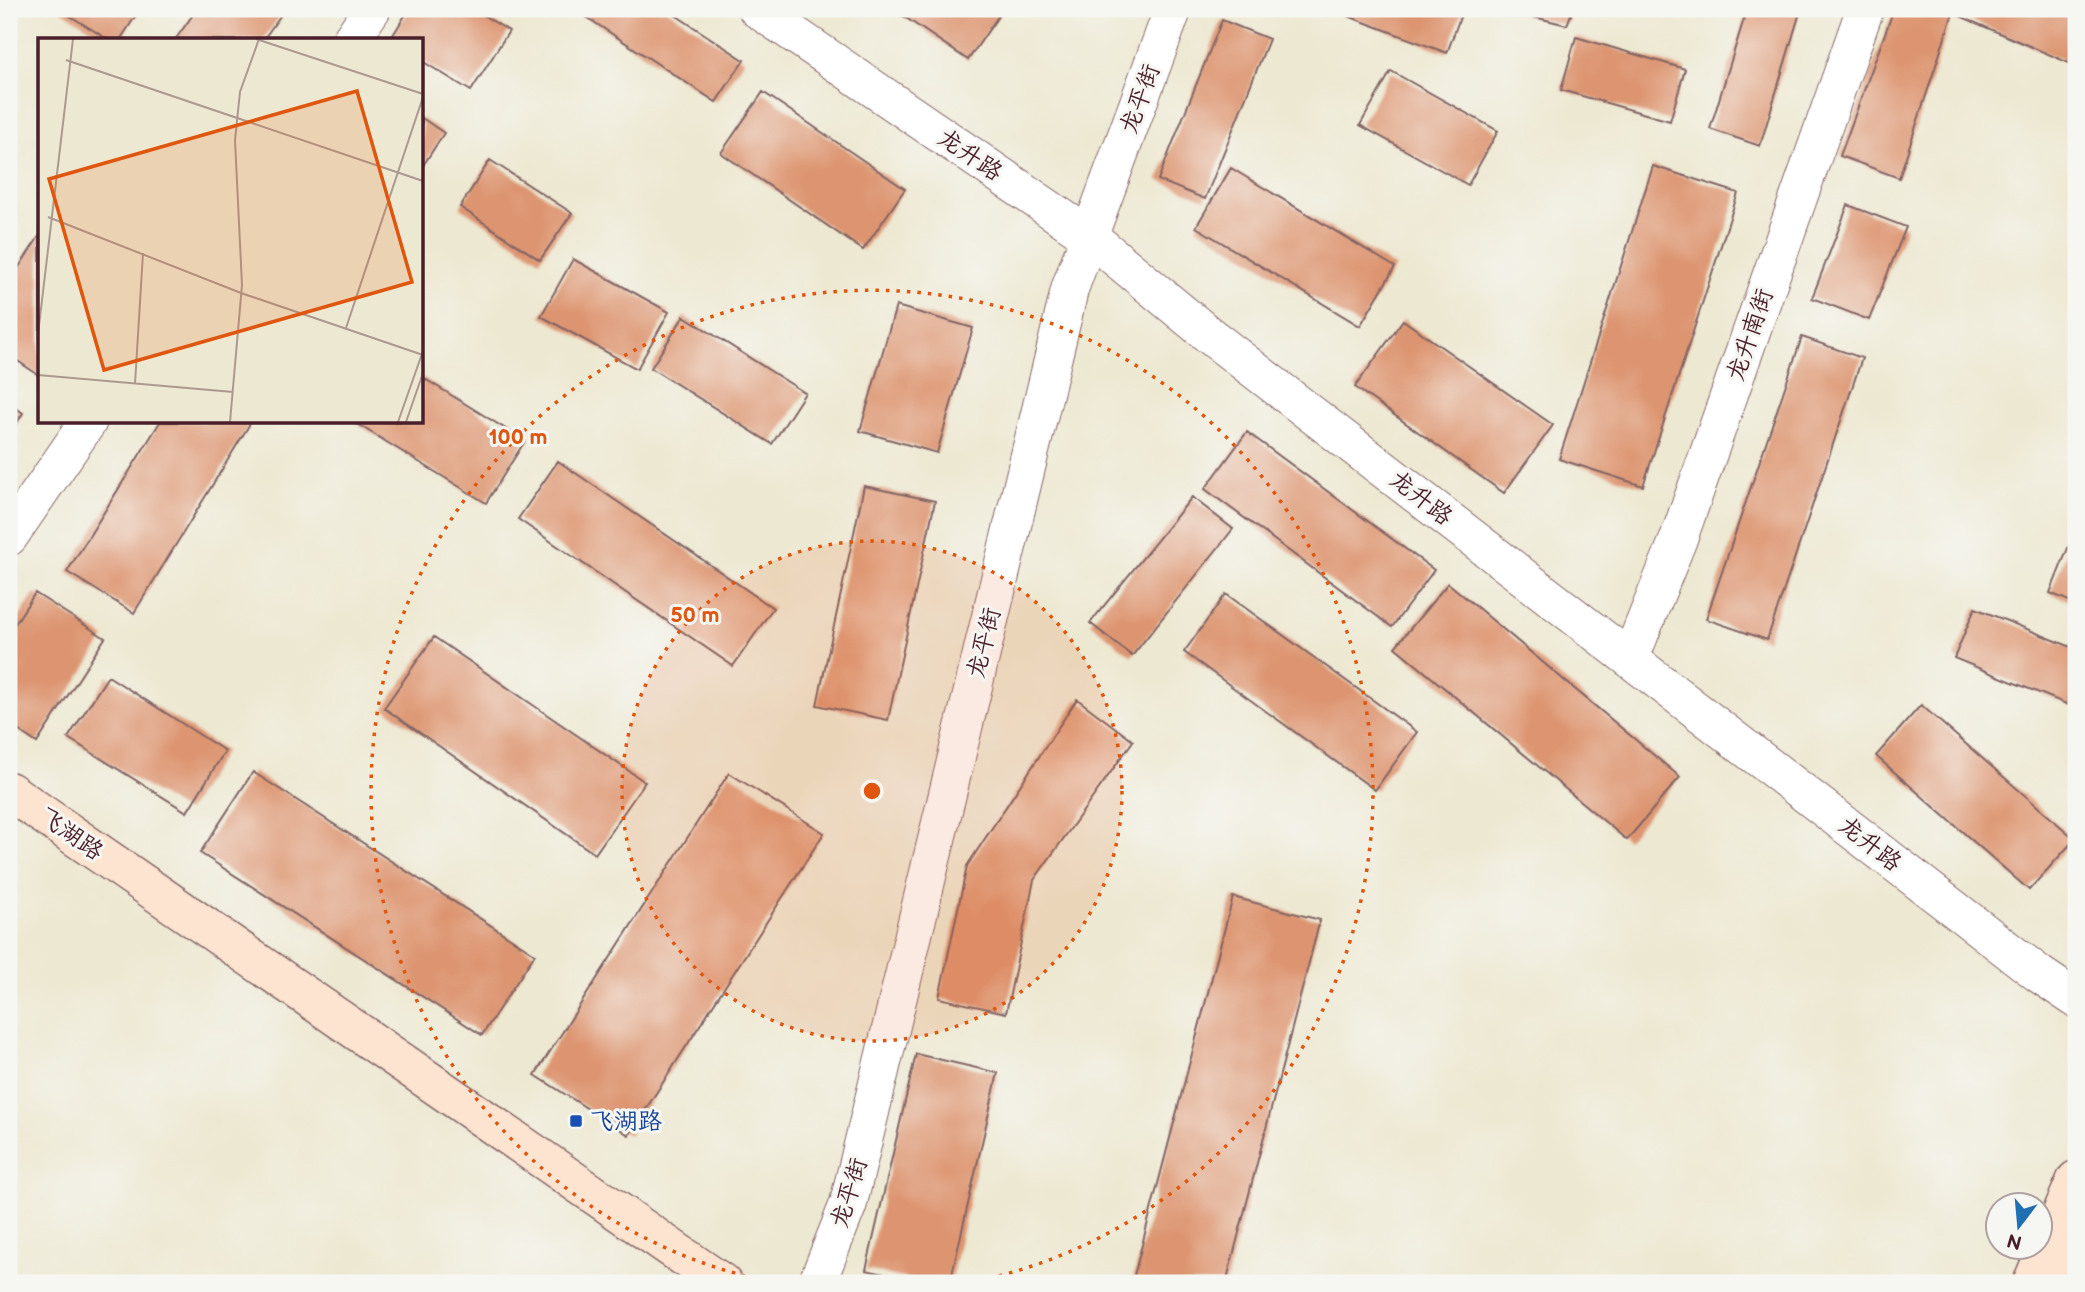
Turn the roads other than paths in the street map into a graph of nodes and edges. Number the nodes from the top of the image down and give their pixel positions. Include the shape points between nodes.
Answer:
1 (372, 9) edge
2 (757, 9) edge
3 (1173, 9) edge
4 (1865, 9) edge
5 (352, 38) edge
6 (1089, 236) junction
7 (87, 424) edge
8 (9, 537) edge
9 (1630, 659) junction
10 (9, 791) edge
11 (2076, 999) edge
12 (2076, 1180) edge
13 (2076, 1259) edge
14 (722, 1283) edge
15 (817, 1283) edge
16 (2032, 1283) edge
17 (2066, 1283) edge

1 - 5 street
2 - 6 street, 龙升路
3 - 6 street, 龙平街
4 - 9 street, 龙升南街 via 1678,540
6 - 9 street, 龙升路 via 1209,335
6 - 15 street, 龙平街 via 1070,288 848,1205
7 - 8 street
9 - 11 street, 龙升路
10 - 14 street, 飞湖路
12 - 16 street
13 - 17 street

